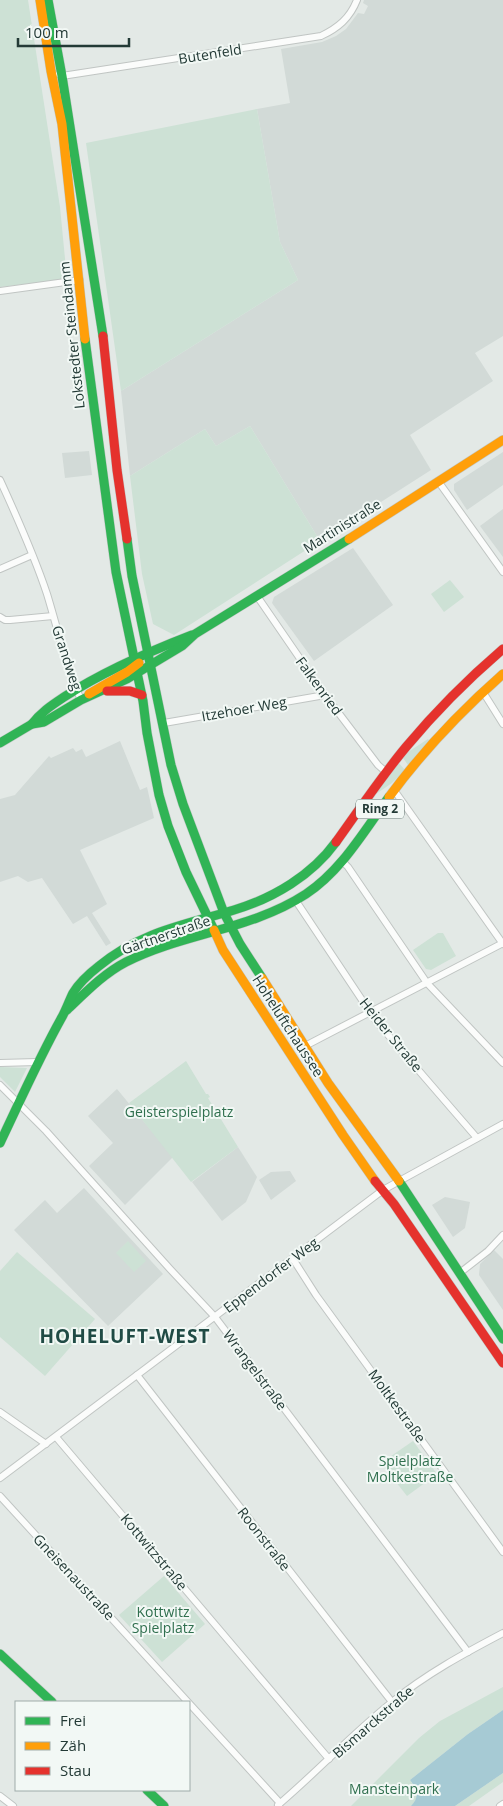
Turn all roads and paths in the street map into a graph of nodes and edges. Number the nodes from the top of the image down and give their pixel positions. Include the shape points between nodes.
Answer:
1 (40, 0) edge
2 (48, 0) edge
3 (357, 0) edge
4 (50, 67) junction
5 (62, 76) junction
6 (80, 280) junction
7 (0, 291) edge
8 (503, 440) edge
9 (0, 480) edge
10 (438, 481) junction
11 (32, 555) junction
12 (0, 569) edge
13 (503, 572) edge
14 (256, 596) junction
15 (0, 616) edge
16 (53, 616) junction
17 (196, 634) junction
18 (503, 649) edge
19 (143, 662) junction
20 (503, 674) edge
21 (76, 688) junction
22 (99, 692) junction
23 (483, 692) junction
24 (142, 695) junction
25 (324, 695) junction
26 (81, 700) junction
27 (164, 723) junction
28 (32, 724) junction
29 (503, 724) edge
30 (0, 743) edge
31 (386, 772) junction
32 (394, 790) junction
33 (342, 861) junction
34 (296, 901) junction
35 (224, 913) junction
36 (207, 917) junction
37 (232, 928) junction
38 (214, 932) junction
39 (503, 943) edge
40 (426, 983) junction
41 (65, 1012) junction
42 (370, 1013) junction
43 (305, 1046) junction
44 (37, 1062) junction
45 (0, 1063) edge
46 (503, 1063) edge
47 (0, 1084) edge
48 (18, 1104) junction
49 (503, 1124) edge
50 (477, 1138) junction
51 (0, 1143) edge
52 (399, 1181) junction
53 (383, 1190) junction
54 (503, 1235) edge
55 (293, 1259) junction
56 (461, 1272) junction
57 (215, 1317) junction
58 (503, 1339) edge
59 (503, 1363) edge
60 (137, 1375) junction
61 (0, 1412) edge
62 (56, 1436) junction
63 (46, 1444) junction
64 (0, 1478) edge
65 (0, 1496) edge
66 (503, 1552) edge
67 (503, 1633) edge
68 (468, 1652) junction
69 (0, 1654) edge
70 (51, 1701) edge
71 (185, 1701) edge
72 (392, 1702) junction
73 (190, 1706) edge
74 (329, 1759) junction
75 (148, 1791) edge
76 (0, 1796) edge
77 (503, 1804) edge
78 (279, 1805) edge
79 (12, 1806) edge
80 (164, 1806) edge
81 (500, 1806) edge

1 - 4 main road, Lokstedter Steindamm
2 - 5 main road, Lokstedter Steindamm
3 - 5 street, Butenfeld via 344,21 321,36
4 - 5 street
4 - 6 main road, Lokstedter Steindamm via 62,124
5 - 19 main road, Lokstedter Steindamm via 106,353 123,523
6 - 7 street
6 - 19 main road, Lokstedter Steindamm via 88,366 116,572
8 - 10 main road, Martinistraße
9 - 11 street, Grandweg
10 - 13 street
10 - 14 main road, Martinistraße
11 - 12 street
11 - 16 street, Grandweg
14 - 17 main road, Martinistraße
14 - 25 street, Falkenried
15 - 16 street, Grandweg via 5,620
16 - 21 street, Grandweg
17 - 19 main road, Martinistraße via 182,646
17 - 19 main road, Martinistraße via 179,638
18 - 31 main road, Ring 2 via 432,717
19 - 21 main road
19 - 22 main road
19 - 24 main road, Hoheluftchaussee
19 - 26 main road via 98,686
19 - 27 main road, Hoheluftchaussee
20 - 23 main road, Ring 2
21 - 26 street, Grandweg
21 - 28 main road via 39,714
22 - 24 main road via 130,690
22 - 26 main road
23 - 29 street
23 - 32 main road, Ring 2
24 - 36 main road, Hoheluftchaussee via 160,800 186,872
25 - 27 street, Itzehoer Weg
25 - 31 street, Falkenried
26 - 28 main road via 44,722
27 - 35 main road, Hoheluftchaussee via 171,765 183,804
28 - 30 main road
31 - 35 main road, Ring 2 via 316,866 281,890
32 - 33 main road, Ring 2
32 - 39 street
33 - 34 main road, Ring 2 via 316,887
33 - 40 street
34 - 37 main road, Ring 2
34 - 42 street, Heider Straße
35 - 36 main road, Gärtnerstraße / Ring 2
35 - 37 main road, Hoheluftchaussee
36 - 38 main road, Hoheluftchaussee
36 - 41 main road, Gärtnerstraße / Ring 2 via 149,936 115,954 75,990
37 - 38 main road, Gärtnerstraße / Ring 2
37 - 43 main road, Hoheluftchaussee
38 - 41 main road, Gärtnerstraße / Ring 2 via 124,963
38 - 53 main road, Hoheluftchaussee via 262,1012
39 - 40 street
40 - 42 street
40 - 46 street
41 - 44 main road, Gärtnerstraße / Ring 2
42 - 43 street
42 - 50 street, Heider Straße
43 - 52 main road, Hoheluftchaussee
44 - 45 street
44 - 48 main road, Gärtnerstraße / Ring 2
47 - 48 street, Wrangelstraße
48 - 51 main road, Gärtnerstraße / Ring 2
48 - 57 street, Wrangelstraße
49 - 50 street, Eppendorfer Weg
50 - 52 street, Eppendorfer Weg
52 - 53 street, Eppendorfer Weg
52 - 56 main road, Hoheluftchaussee
53 - 55 street, Eppendorfer Weg
53 - 59 main road, Hoheluftchaussee
54 - 56 street
55 - 57 street, Eppendorfer Weg
55 - 66 street, Moltkestraße via 316,1296
56 - 58 main road, Hoheluftchaussee
57 - 60 street, Eppendorfer Weg
57 - 68 street, Wrangelstraße
60 - 62 street, Eppendorfer Weg
60 - 72 street, Roonstraße
61 - 63 street
62 - 63 street, Eppendorfer Weg
62 - 74 street, Kottwitzstraße
63 - 64 street, Eppendorfer Weg
65 - 71 street, Gneisenaustraße
67 - 68 street, Bismarckstraße
68 - 72 street, Bismarckstraße
69 - 70 main road
72 - 74 street, Bismarckstraße
73 - 78 street, Gneisenaustraße
74 - 78 street, Bismarckstraße
75 - 80 main road
76 - 79 street
77 - 81 street

